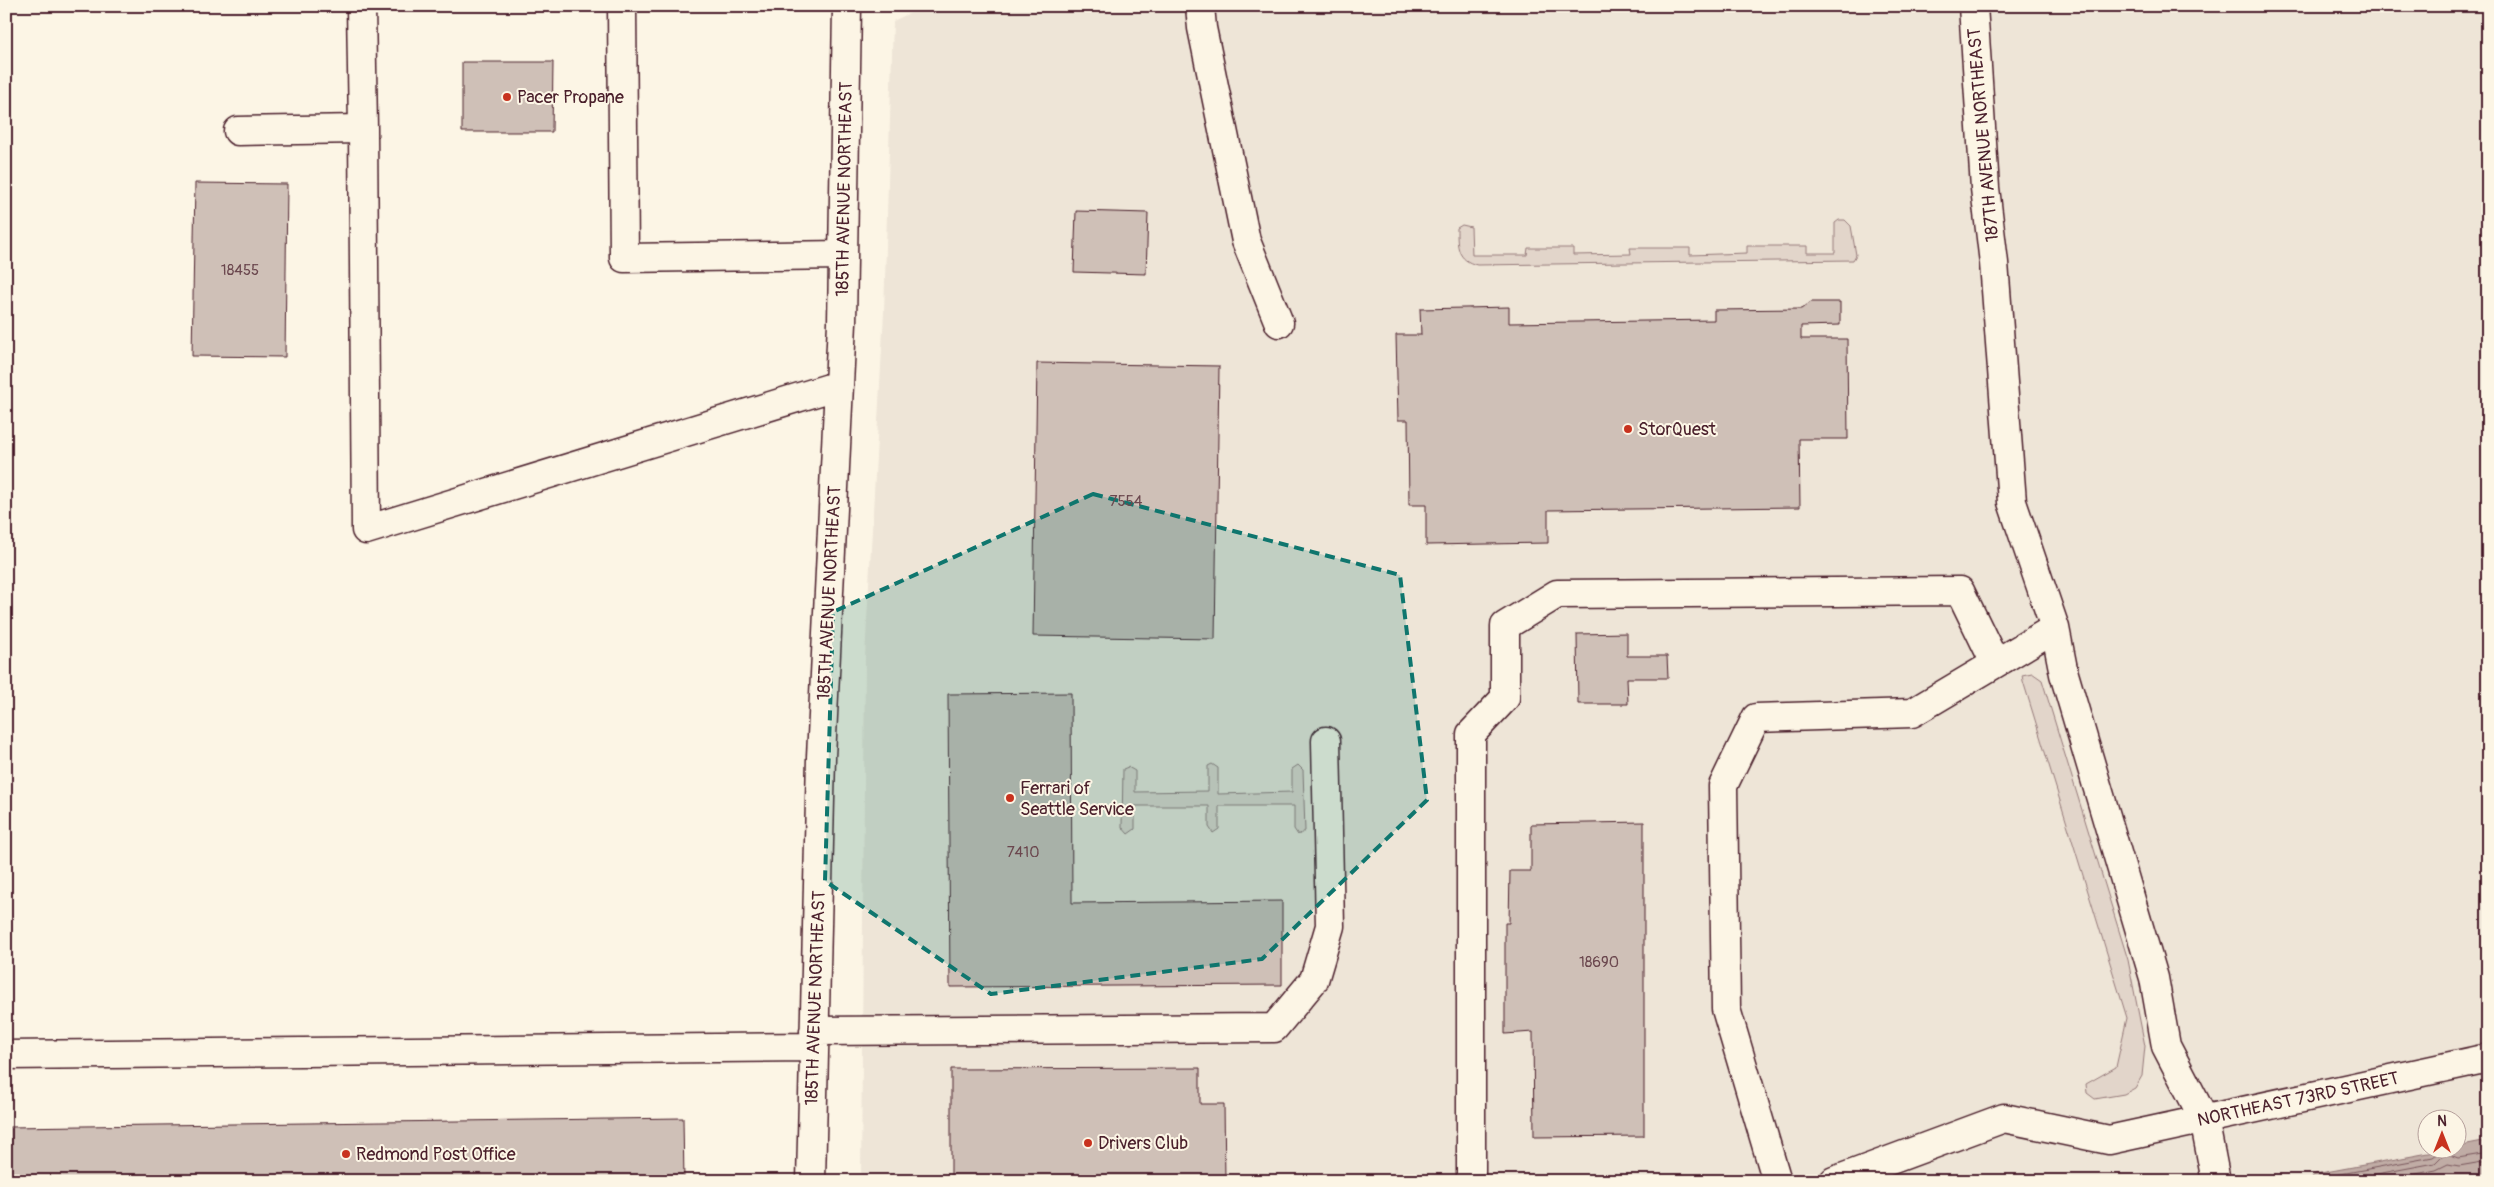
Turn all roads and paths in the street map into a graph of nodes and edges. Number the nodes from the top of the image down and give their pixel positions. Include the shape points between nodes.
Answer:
1 (361, 6) edge
2 (622, 6) edge
3 (847, 6) edge
4 (1200, 6) edge
5 (1973, 6) edge
6 (363, 129) junction
7 (238, 131) dead end
8 (842, 255) junction
9 (1280, 323) dead end
10 (839, 385) junction
11 (2055, 628) junction
12 (1995, 663) junction
13 (1326, 741) dead end
14 (814, 1039) junction
15 (6, 1054) edge
16 (2488, 1058) edge
17 (2204, 1119) junction
18 (811, 1181) edge
19 (1471, 1181) edge
20 (1777, 1181) edge
21 (1834, 1181) edge
22 (2216, 1181) edge

1 - 6 street
2 - 8 street via 624,258
3 - 8 street, 185TH AVENUE NORTHEAST
4 - 9 street via 1246,242
5 - 11 street, 187TH AVENUE NORTHEAST via 2012,502
6 - 7 street
6 - 10 street via 366,530
8 - 10 street, 185TH AVENUE NORTHEAST
10 - 14 street, 185TH AVENUE NORTHEAST via 821,757
11 - 12 street
11 - 17 street, 187TH AVENUE NORTHEAST via 2064,674 2154,978 2166,1046
12 - 19 street via 1960,591 1557,594 1505,626 1505,698 1471,734
12 - 20 street via 1912,713 1756,718 1723,786 1726,1009
13 - 14 street via 1330,926 1314,980 1274,1028
14 - 15 street
14 - 18 street, 185TH AVENUE NORTHEAST
16 - 17 street, NORTHEAST 73RD STREET
17 - 21 street, NORTHEAST 73RD STREET via 2109,1140 2004,1118
17 - 22 street, 187TH AVENUE NORTHEAST

